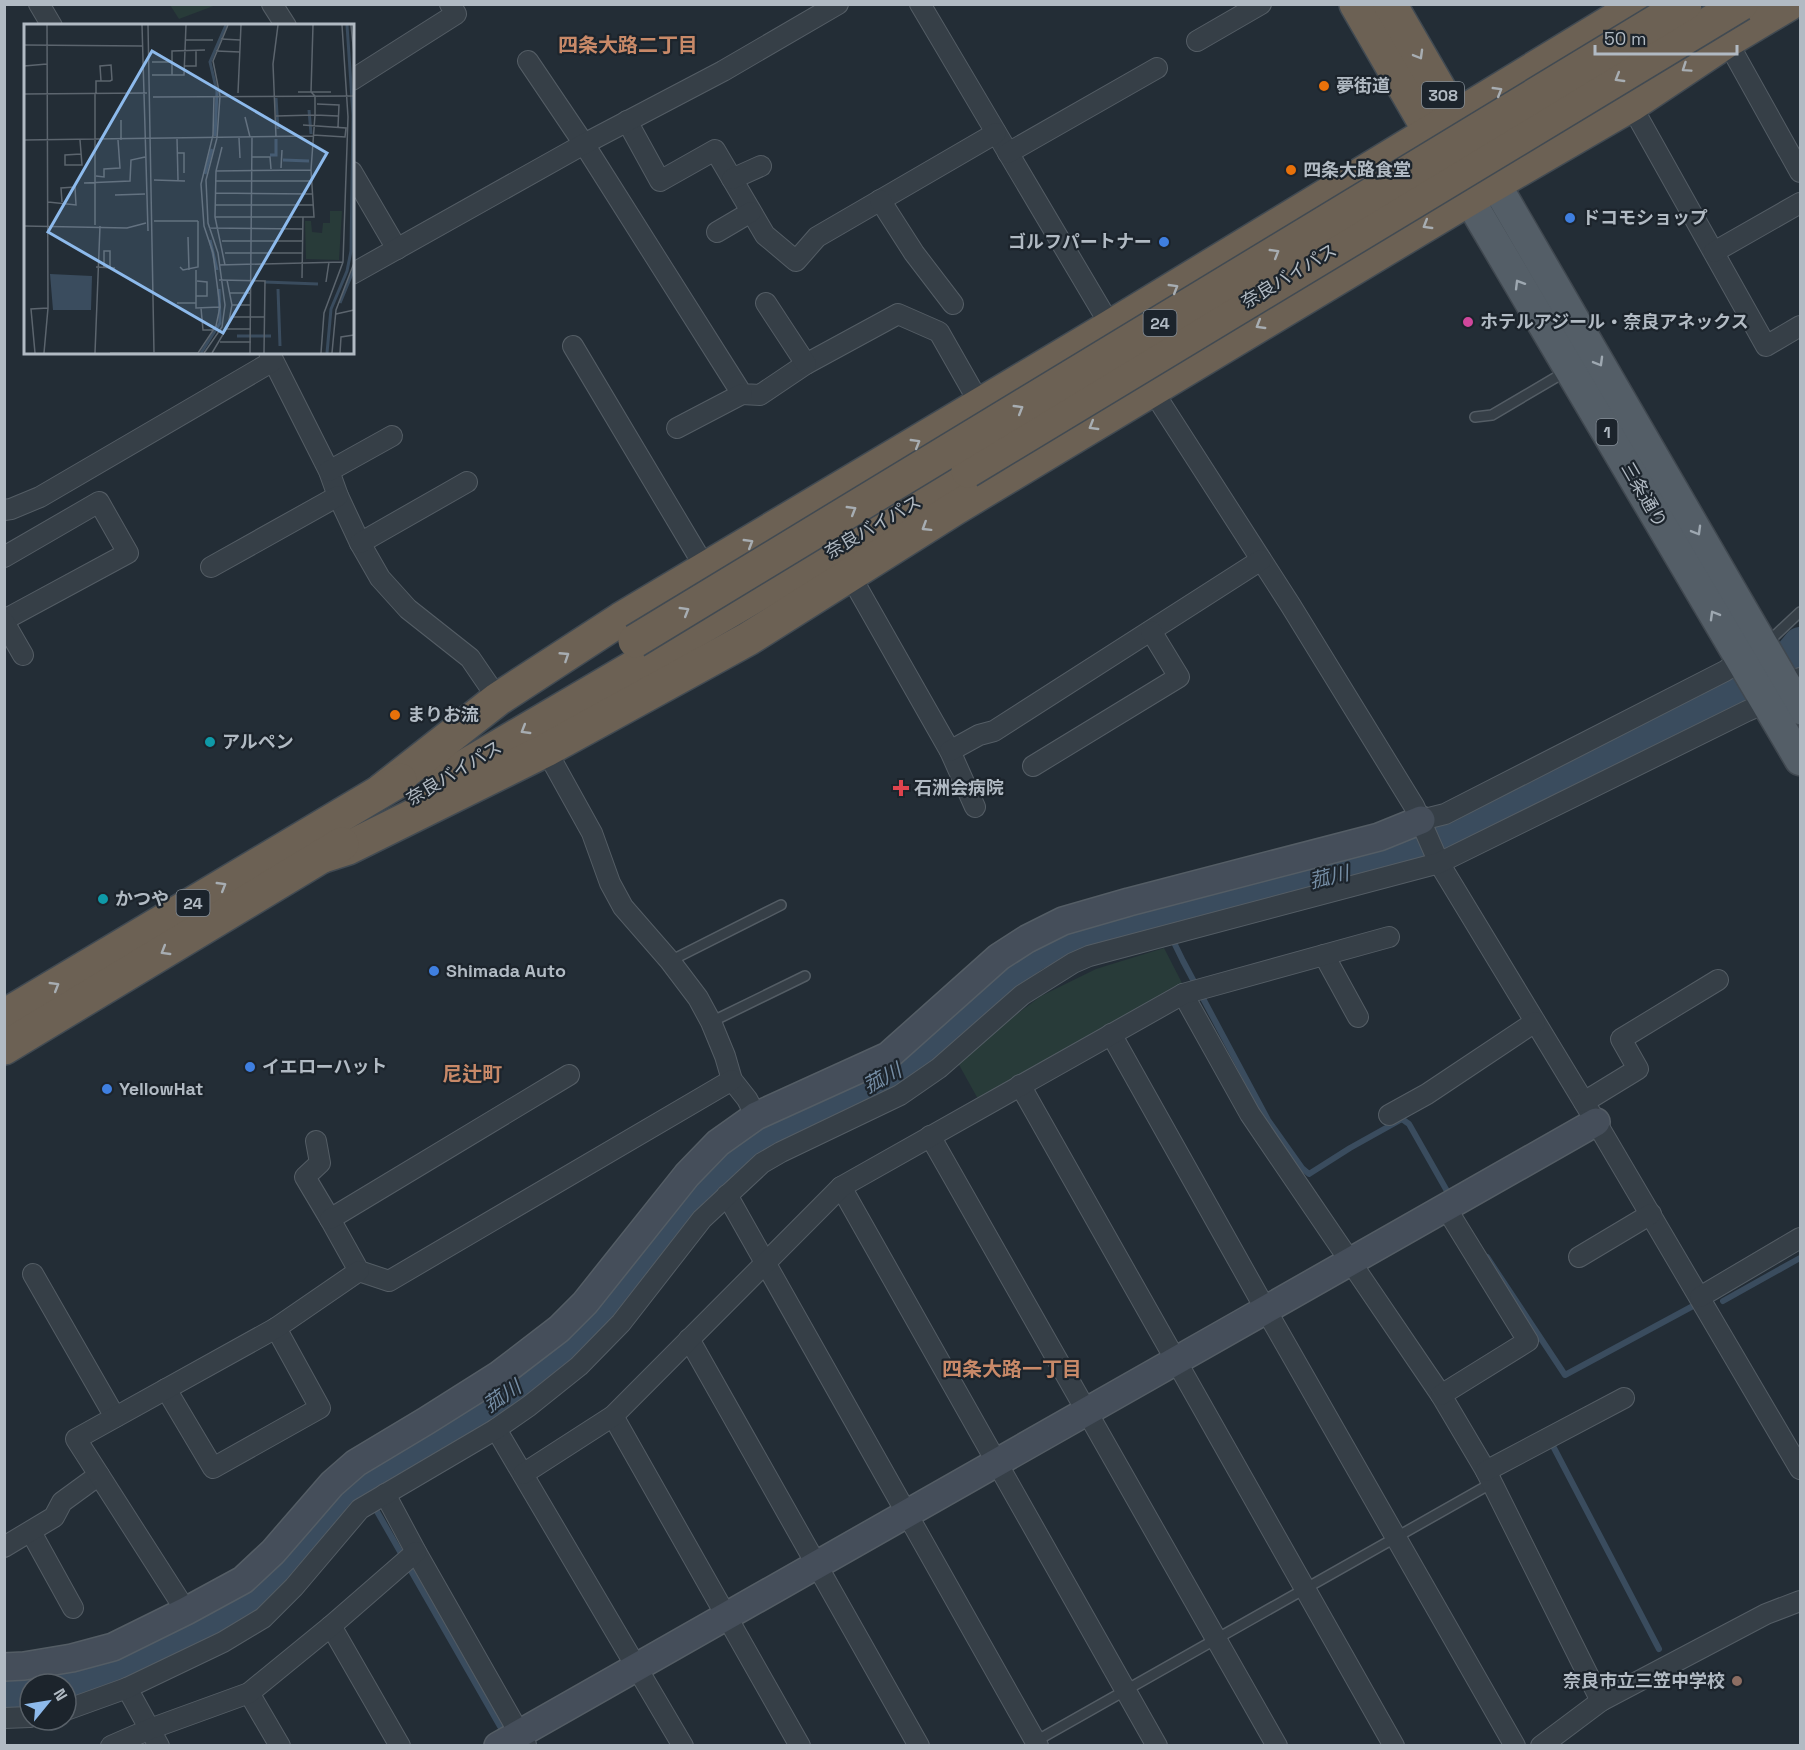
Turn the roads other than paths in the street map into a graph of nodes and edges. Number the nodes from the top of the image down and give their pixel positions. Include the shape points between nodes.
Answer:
1 (39, 4) edge
2 (272, 4) edge
3 (450, 4) edge
4 (838, 4) edge
5 (920, 4) edge
6 (1261, 4) edge
7 (1356, 4) edge
8 (1390, 4) edge
9 (1640, 4) edge
10 (1686, 4) edge
11 (1741, 4) edge
12 (1789, 4) edge
13 (51, 24) edge
14 (285, 24) edge
15 (1197, 41) dead end
16 (1727, 41) junction
17 (528, 62) dead end
18 (1157, 68) dead end
19 (354, 79) edge
20 (1631, 105) junction
21 (627, 121) junction
22 (1443, 125) junction
23 (996, 132) junction
24 (584, 144) junction
25 (1008, 153) junction
26 (761, 166) dead end
27 (1800, 172) edge
28 (354, 175) edge
29 (732, 179) junction
30 (1473, 186) junction
31 (879, 200) junction
32 (1800, 202) edge
33 (1308, 206) junction
34 (751, 212) junction
35 (717, 232) dead end
36 (397, 249) junction
37 (1714, 252) junction
38 (354, 273) edge
39 (766, 303) dead end
40 (953, 304) dead end
41 (1800, 326) edge
42 (1110, 327) junction
43 (573, 346) dead end
44 (271, 357) edge
45 (806, 364) junction
46 (1570, 369) junction
47 (1152, 390) junction
48 (742, 394) junction
49 (980, 404) junction
50 (1475, 417) dead end
51 (677, 428) dead end
52 (392, 436) dead end
53 (329, 471) junction
54 (467, 482) dead end
55 (338, 496) junction
56 (4, 510) edge
57 (360, 543) junction
58 (4, 557) edge
59 (1261, 560) junction
60 (211, 567) dead end
61 (706, 569) junction
62 (850, 575) junction
63 (1800, 612) edge
64 (4, 621) edge
65 (1151, 631) junction
66 (641, 650) junction
67 (23, 655) dead end
68 (1754, 656) junction
69 (1784, 692) edge
70 (498, 699) junction
71 (546, 750) junction
72 (950, 751) junction
73 (1800, 760) edge
74 (1033, 766) dead end
75 (382, 790) junction
76 (975, 807) dead end
77 (1421, 821) junction
78 (323, 856) junction
79 (1439, 862) junction
80 (781, 905) dead end
81 (1389, 937) dead end
82 (1324, 955) junction
83 (670, 961) junction
84 (805, 976) dead end
85 (1718, 980) dead end
86 (1183, 994) junction
87 (4, 1016) edge
88 (1358, 1017) dead end
89 (711, 1022) junction
90 (1535, 1022) junction
91 (1111, 1034) junction
92 (4, 1048) edge
93 (569, 1075) dead end
94 (732, 1080) junction
95 (1020, 1085) junction
96 (1590, 1112) junction
97 (1389, 1115) dead end
98 (756, 1116) junction
99 (930, 1136) junction
100 (316, 1141) dead end
101 (841, 1187) junction
102 (727, 1195) junction
103 (1446, 1208) junction
104 (1651, 1215) junction
105 (330, 1219) junction
106 (1800, 1238) edge
107 (1579, 1257) dead end
108 (1350, 1261) junction
109 (765, 1263) junction
110 (359, 1271) junction
111 (33, 1274) dead end
112 (1700, 1297) junction
113 (1266, 1310) junction
114 (276, 1328) junction
115 (689, 1339) junction
116 (1176, 1359) junction
117 (166, 1389) junction
118 (1441, 1395) junction
119 (1624, 1398) dead end
120 (1086, 1411) junction
121 (115, 1416) junction
122 (613, 1416) junction
123 (496, 1429) junction
124 (996, 1462) junction
125 (1800, 1469) edge
126 (523, 1474) junction
127 (99, 1475) junction
128 (1489, 1477) junction
129 (385, 1494) junction
130 (907, 1514) junction
131 (31, 1532) junction
132 (1396, 1538) junction
133 (4, 1547) edge
134 (416, 1552) junction
135 (816, 1564) junction
136 (1306, 1588) junction
137 (1800, 1600) edge
138 (74, 1608) dead end
139 (186, 1611) junction
140 (727, 1616) junction
141 (331, 1626) junction
142 (1217, 1639) junction
143 (4, 1667) edge
144 (637, 1667) junction
145 (127, 1688) junction
146 (1126, 1691) junction
147 (249, 1693) junction
148 (1601, 1701) junction
149 (78, 1706) edge
150 (154, 1737) edge
151 (514, 1742) edge
152 (1037, 1744) edge
153 (111, 1746) edge
154 (280, 1746) edge
155 (400, 1746) edge
156 (683, 1746) edge
157 (800, 1746) edge
158 (919, 1746) edge
159 (1157, 1746) edge
160 (1277, 1746) edge
161 (1394, 1746) edge
162 (1515, 1746) edge
163 (1541, 1746) edge

1 - 13 street
2 - 14 street
3 - 19 street via 456,14
4 - 21 street
5 - 23 street
6 - 15 street
7 - 22 highway, 308
8 -> 22 highway, 308
22 -> 9 highway
66 -> 10 highway, 奈良バイパス / 24, bridge
11 -> 66 highway, 奈良バイパス / 24, bridge via 968,471
12 - 16 highway
16 -> 20 highway
16 - 27 street
17 - 24 street
18 - 25 street
20 - 30 highway
20 - 37 street
21 - 24 street
21 - 29 street via 660,181 715,150
22 - 30 highway, 308
22 - 30 highway, 308
22 - 33 highway
23 - 25 street
23 - 31 street
24 - 36 street
24 - 48 street
25 - 42 street
26 - 29 street
28 - 36 street
29 - 34 street
30 - 33 highway via 1428,177 1347,219 1325,215
46 -> 30 main road, 三条通り / 1
30 -> 47 highway
30 -> 68 main road, 三条通り / 1
31 - 34 street via 817,237 796,261 765,235
31 - 40 street
32 - 37 street
42 -> 33 highway
34 - 35 street
36 - 38 street
37 - 41 street via 1766,346
39 - 45 street
42 - 47 street
42 - 49 highway
43 - 61 street
44 - 53 street
44 - 56 street via 40,497
45 - 48 street via 760,395
45 - 49 street via 898,314 939,332
46 - 50 lane via 1492,415
68 -> 46 main road, 三条通り / 1
47 - 59 street
47 -> 62 highway
48 - 51 street
61 -> 49 highway
52 - 53 street
53 - 55 street
54 - 57 street
55 - 57 street
55 - 60 street
57 - 70 street via 380,578 408,609 470,658
58 - 64 street via 99,502 128,553
59 - 65 street
59 - 77 street
70 -> 61 highway
62 - 71 highway via 748,639
62 - 72 street
63 - 68 lane
64 - 67 street
65 - 72 street via 994,731
65 - 74 street via 1179,677
66 - 75 highway, 奈良バイパス / 24 via 510,713
66 -> 78 highway, 奈良バイパス / 24
68 - 69 main road, 三条通り / 1
68 - 77 street via 1445,814
69 - 73 main road, 三条通り / 1
69 - 79 street
70 - 75 highway
71 - 78 highway via 348,848
71 - 83 street via 592,833 623,907
72 - 76 street
87 -> 75 highway, 奈良バイパス / 24
77 - 79 street
77 - 98 street via 1379,837 1063,921 999,957 888,1056
78 -> 92 highway, 奈良バイパス / 24
79 - 90 street
79 - 102 street via 1073,963 1022,995 917,1084 772,1158
80 - 83 lane
81 - 82 street
82 - 86 street
82 - 88 street
83 - 89 street
84 - 89 lane
85 - 96 street via 1621,1039 1638,1069
86 - 91 street
86 - 108 street via 1250,1114
89 - 94 street
90 - 96 street
90 - 97 street
91 - 95 street
91 - 113 street
93 - 105 street
94 - 98 street
94 - 110 street via 389,1281
95 - 99 street
95 - 116 street
96 - 103 street
96 - 104 street
98 - 139 street via 718,1143 687,1175 585,1303 559,1329 499,1375 356,1463 243,1580
99 - 101 street
99 - 120 street
100 - 105 street via 320,1163 305,1177
101 - 109 street
101 - 124 street
102 - 109 street
102 - 123 street via 702,1219 621,1323 592,1353
103 - 108 street
103 - 118 street via 1528,1341
104 - 107 street
104 - 112 street
105 - 110 street
106 - 112 street
108 - 113 street
108 - 118 street
109 - 115 street
109 - 130 street
110 - 114 street
111 - 121 street
112 - 125 street
113 - 116 street
113 - 132 street
114 - 117 street
114 - 117 street via 320,1408 213,1468
115 - 122 street
115 - 135 street
116 - 120 street
116 - 136 street
117 - 121 street
118 - 128 street
119 - 128 street
120 - 124 street
120 - 142 street
121 - 127 street via 76,1439
122 - 126 street
122 - 140 street
123 - 126 street
123 - 129 street
124 - 130 street
124 - 146 street
126 - 144 street
127 - 131 street via 62,1502 54,1517
127 - 139 street
128 - 132 lane
128 - 148 street
129 - 134 street
129 - 145 street via 360,1509 263,1618 223,1642
130 - 135 street
130 - 152 street
131 - 133 street
131 - 138 street
132 - 136 lane
132 - 162 street
134 - 141 street
134 - 151 street
135 - 140 street
135 - 158 street
136 - 142 lane
136 - 161 street
137 - 148 street
139 - 143 street via 113,1647 72,1658
140 - 144 street
140 - 157 street
141 - 147 street
141 - 155 street
142 - 146 lane
142 - 160 street
144 - 151 street
144 - 156 street
145 - 149 street
145 - 150 street
146 - 152 lane
146 - 159 street
147 - 150 street
147 - 154 street
148 - 163 street
150 - 153 street

